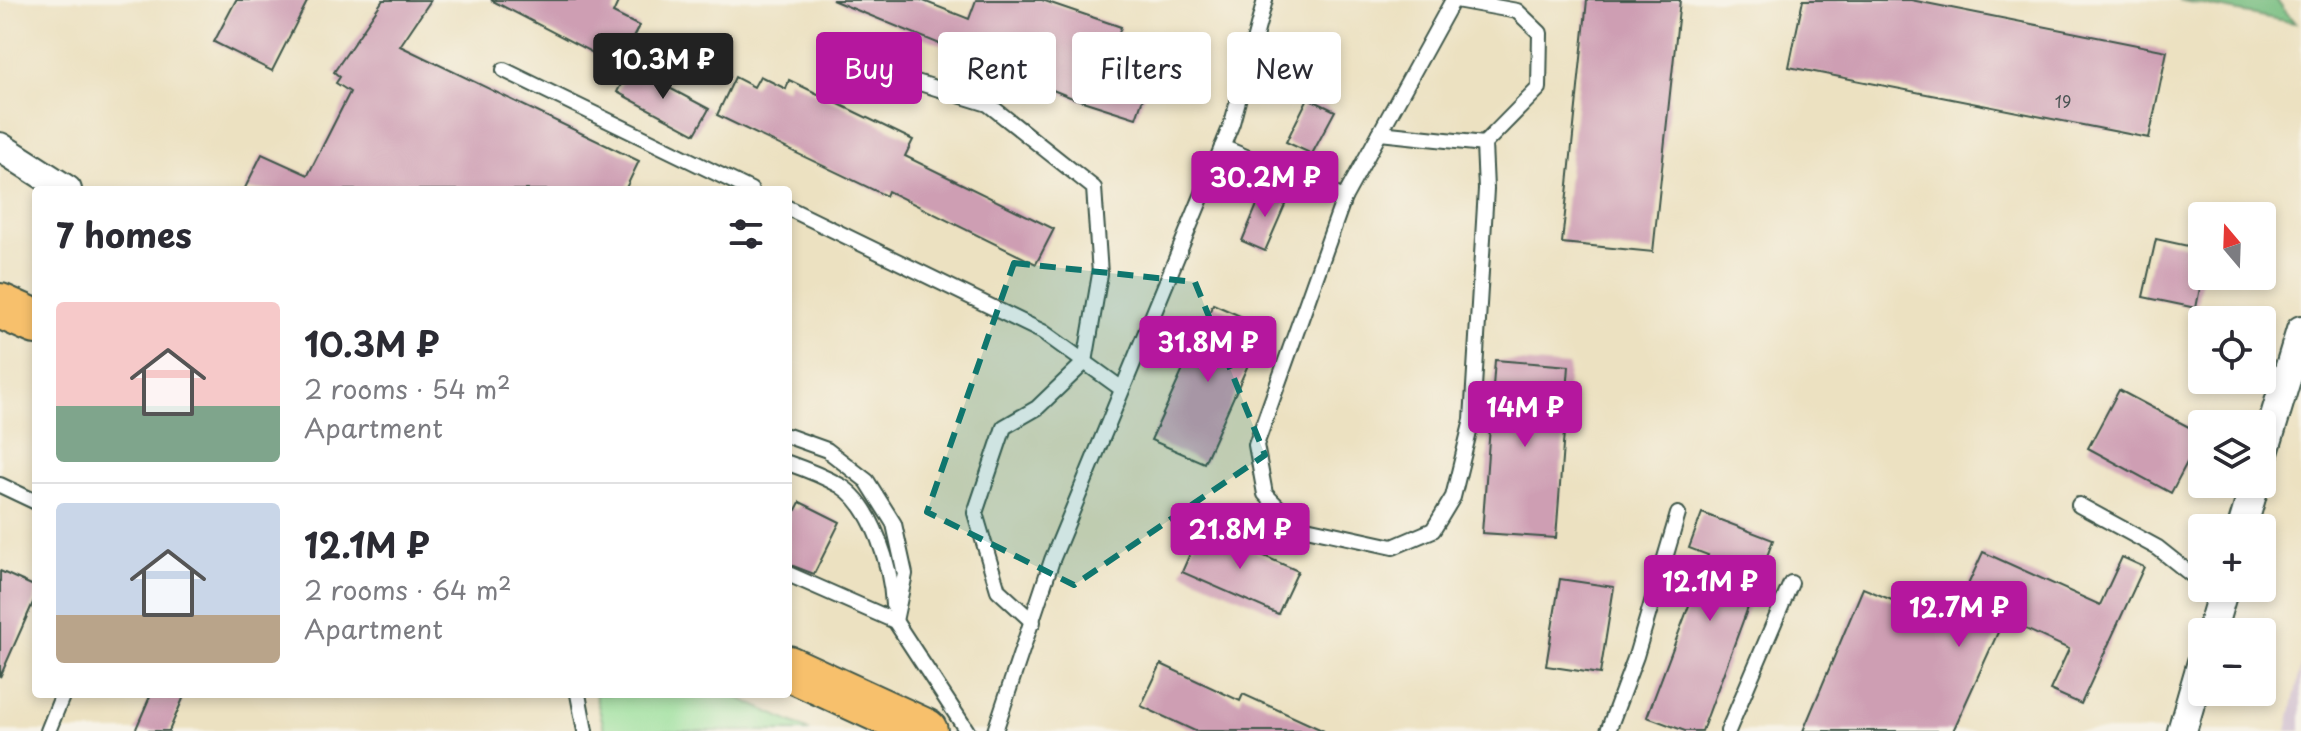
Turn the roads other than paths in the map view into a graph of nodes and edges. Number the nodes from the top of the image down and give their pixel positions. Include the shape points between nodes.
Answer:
1 (1265, 0) edge
2 (1454, 0) edge
3 (504, 70) dead end
4 (922, 84) edge
5 (1380, 133) junction
6 (1484, 144) junction
7 (0, 147) edge
8 (1222, 147) junction
9 (61, 186) edge
10 (743, 186) edge
11 (1344, 198) junction
12 (792, 210) edge
13 (0, 306) edge
14 (32, 320) edge
15 (2301, 330) edge
16 (1085, 362) junction
17 (1122, 389) junction
18 (2276, 413) edge
19 (792, 437) edge
20 (792, 465) edge
21 (0, 485) edge
22 (32, 500) edge
23 (2079, 505) dead end
24 (1678, 514) dead end
25 (2188, 570) edge
26 (792, 576) edge
27 (1791, 583) dead end
28 (895, 621) junction
29 (1033, 622) junction
30 (792, 670) edge
31 (61, 698) edge
32 (579, 698) edge
33 (2189, 706) edge
34 (48, 731) edge
35 (585, 731) edge
36 (925, 731) edge
37 (967, 731) edge
38 (995, 731) edge
39 (1608, 731) edge
40 (1728, 731) edge
41 (2182, 731) edge

1 - 8 lane
2 - 5 lane
2 - 6 lane via 1517,11 1540,33 1539,88
3 - 10 lane
4 - 16 lane via 988,104 1094,188 1100,274
5 - 6 lane
5 - 11 lane
6 - 11 lane via 1472,420 1453,497 1433,530 1393,547 1297,526 1265,494 1256,445
7 - 9 street
8 - 11 lane
8 - 17 lane
12 - 16 lane via 1043,332
13 - 14 main road
15 - 18 street
16 - 17 lane
16 - 29 lane via 1037,408 1004,427 975,513 998,590
17 - 29 lane via 1052,560
19 - 28 lane via 827,450 867,481 894,524 905,574
20 - 28 lane via 843,488 875,529 891,574
21 - 22 lane
23 - 25 lane
24 - 39 lane
26 - 28 lane
27 - 40 lane
28 - 37 lane
29 - 38 lane
30 - 36 main road
31 - 34 lane
32 - 35 lane
33 - 41 street

